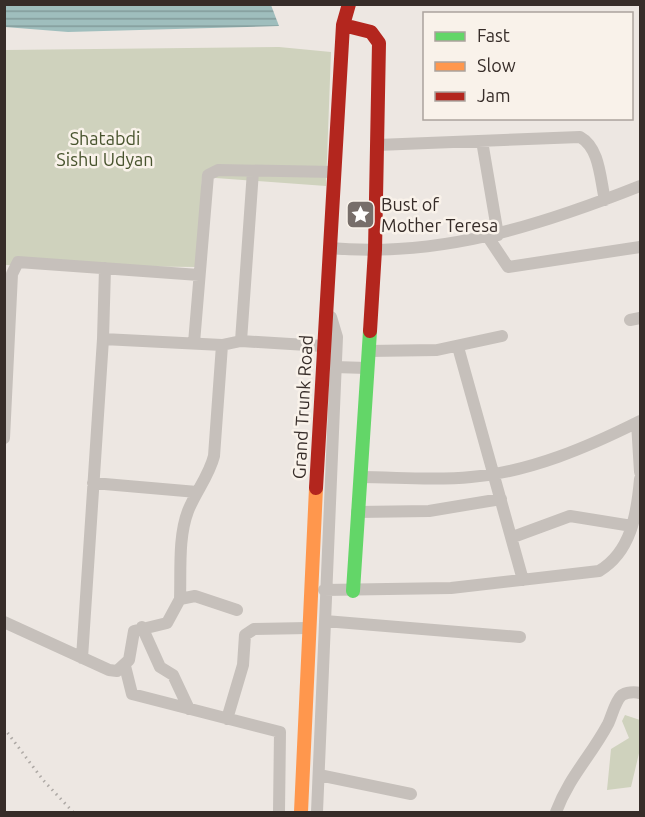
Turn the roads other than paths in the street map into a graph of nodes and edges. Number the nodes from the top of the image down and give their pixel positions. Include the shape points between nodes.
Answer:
1 (339, 4) edge
2 (349, 4) edge
3 (343, 25) junction
4 (482, 141) junction
5 (376, 145) junction
6 (253, 171) junction
7 (335, 172) junction
8 (640, 186) edge
9 (605, 200) junction
10 (493, 236) junction
11 (640, 247) edge
12 (329, 248) junction
13 (375, 250) junction
14 (105, 268) junction
15 (199, 275) junction
16 (326, 298) junction
17 (502, 336) dead end
18 (103, 339) junction
19 (241, 341) junction
20 (195, 343) junction
21 (222, 345) junction
22 (323, 346) junction
23 (458, 346) junction
24 (368, 351) junction
25 (334, 367) junction
26 (367, 368) junction
27 (639, 422) edge
28 (4, 438) edge
29 (640, 457) edge
30 (640, 472) edge
31 (492, 475) junction
32 (360, 477) junction
33 (640, 479) edge
34 (93, 483) junction
35 (197, 492) junction
36 (501, 499) junction
37 (357, 512) junction
38 (632, 526) junction
39 (513, 537) junction
40 (523, 580) junction
41 (324, 590) junction
42 (353, 591) junction
43 (180, 599) junction
44 (237, 610) dead end
45 (325, 621) junction
46 (4, 622) edge
47 (142, 627) junction
48 (308, 628) junction
49 (520, 638) dead end
50 (82, 658) junction
51 (125, 666) junction
52 (640, 693) edge
53 (189, 709) junction
54 (227, 718) junction
55 (319, 775) junction
56 (411, 794) dead end
57 (279, 813) edge
58 (301, 813) edge
59 (317, 813) edge
60 (556, 813) edge

1 - 3 main road
2 - 3 main road, Grand Trunk Road
3 - 5 main road via 371,32 379,43
3 - 7 main road, Grand Trunk Road
4 - 5 street
4 - 9 street via 580,137 594,150
4 - 10 street
5 - 13 main road
6 - 7 street
6 - 15 street via 218,170 208,175
6 - 19 street
7 - 12 main road, Grand Trunk Road
8 - 9 street
9 - 10 street
10 - 11 street via 508,267
10 - 13 street via 425,248
12 - 13 street
12 - 16 main road, Grand Trunk Road
13 - 24 main road
14 - 15 street
14 - 18 street
14 - 28 street via 25,261 13,267
15 - 20 street
16 - 22 main road, Grand Trunk Road
16 - 25 street via 337,337
17 - 23 street
18 - 20 street
18 - 34 street
19 - 21 street
19 - 22 street
20 - 21 street
21 - 35 street via 214,456 211,471
22 - 48 main road, Grand Trunk Road
23 - 24 street via 423,351
23 - 31 street
24 - 26 main road
25 - 26 street
25 - 41 street
26 - 32 main road
27 - 29 street
27 - 31 street via 562,455
29 - 30 street
31 - 32 street
31 - 36 street
32 - 37 main road
33 - 38 street
34 - 35 street
34 - 50 street
35 - 43 street via 184,526
36 - 37 street via 429,511
36 - 39 street
37 - 42 main road
38 - 39 street via 570,516
38 - 40 street via 623,549 599,571
39 - 40 street
40 - 42 street via 451,588
41 - 42 street
41 - 45 street
43 - 44 street via 195,596
43 - 47 street via 167,623
45 - 49 street
45 - 55 street
46 - 50 street
47 - 51 street via 134,631
47 - 53 street via 159,667 173,675
48 - 54 street via 254,629 245,635 243,665
48 - 58 main road, Grand Trunk Road
50 - 51 street via 110,670
51 - 53 street via 132,694
52 - 60 street via 623,695 617,702 604,731 571,777
53 - 54 street
54 - 57 street via 280,732
55 - 56 street
55 - 59 street

